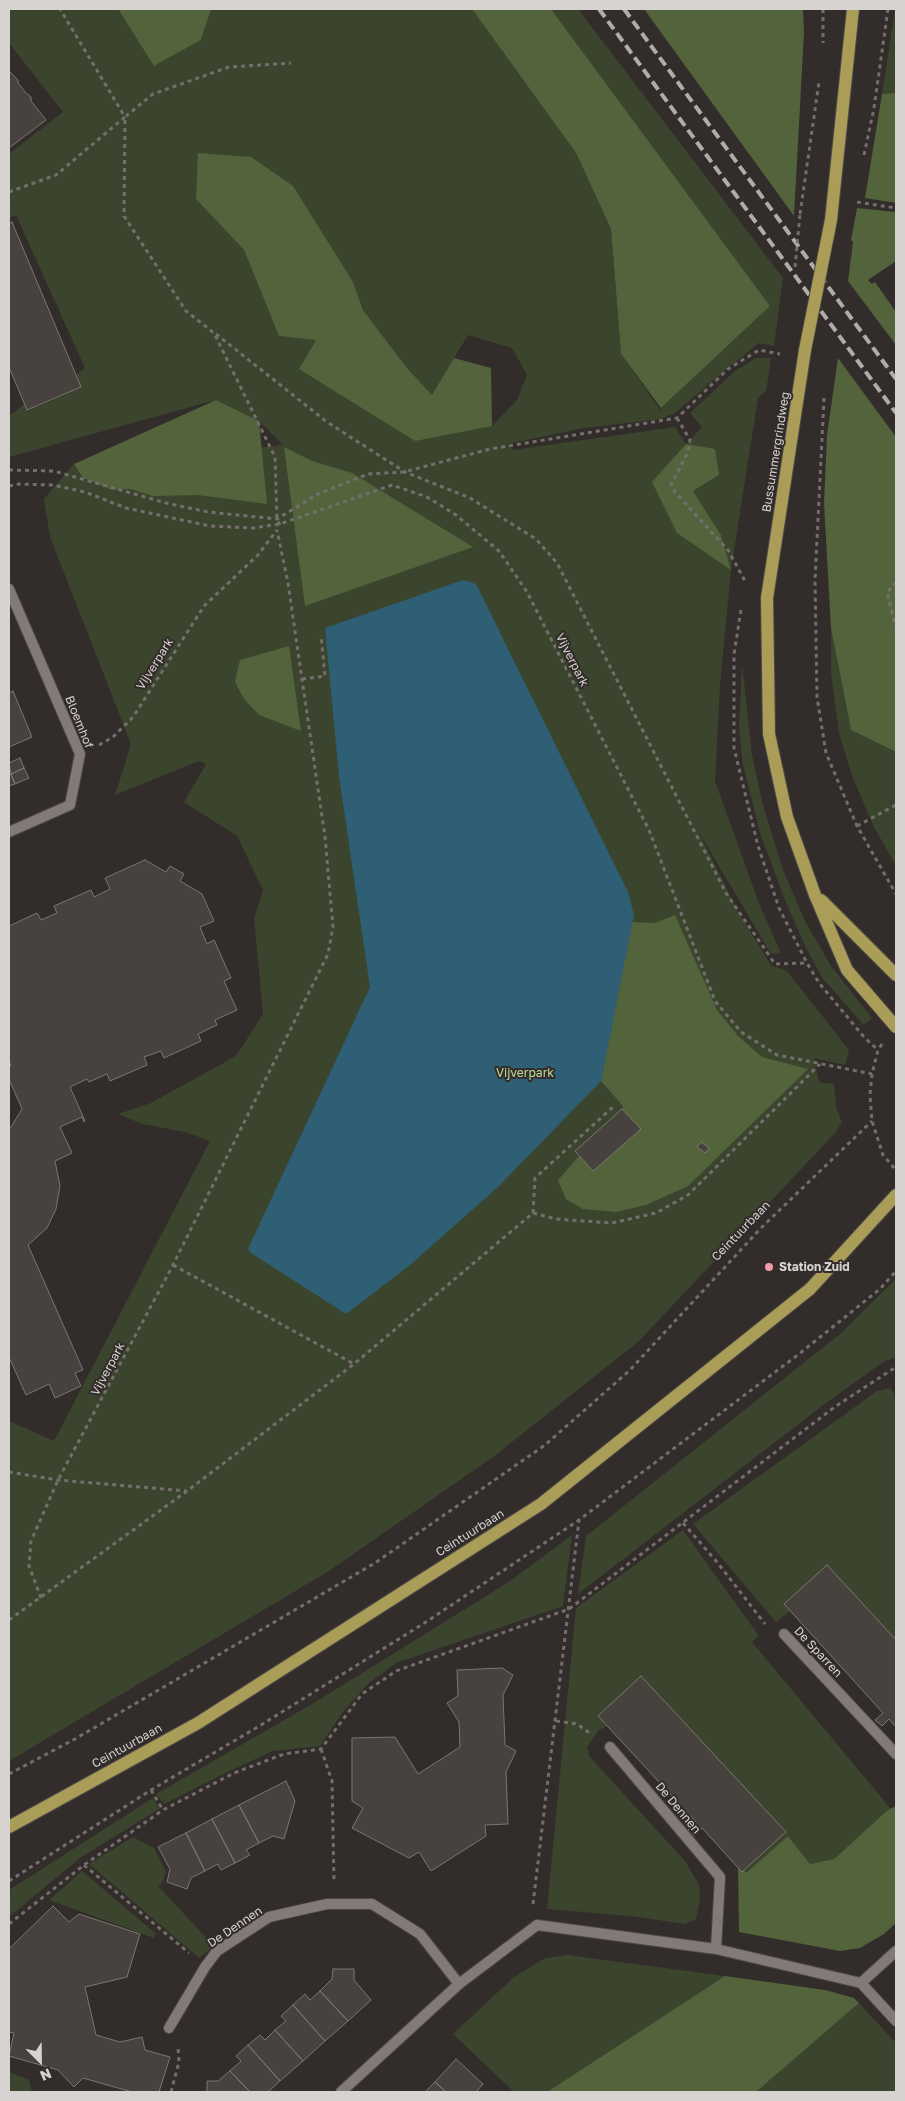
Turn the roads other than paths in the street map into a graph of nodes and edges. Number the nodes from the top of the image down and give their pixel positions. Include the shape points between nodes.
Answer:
1 (853, 9) edge
2 (9, 589) edge
3 (9, 832) edge
4 (815, 895) junction
5 (896, 976) edge
6 (896, 1027) edge
7 (896, 1195) edge
8 (784, 1634) road end
9 (610, 1747) road end
10 (896, 1754) edge
11 (9, 1827) edge
12 (716, 1949) junction
13 (896, 1951) edge
14 (861, 1983) junction
15 (459, 1984) junction
16 (896, 2021) edge
17 (169, 2028) road end
18 (341, 2092) edge

1 - 4 main road, Bussummergrindweg, bridge via 831,220 805,350 767,598 769,734 787,817
2 - 3 street, Bloemhof via 80,754 70,805
4 - 5 main road, Bussummergrindweg
4 - 6 main road, Bussummergrindweg via 847,970
7 - 11 main road, Ceintuurbaan via 810,1289 541,1504 198,1723
8 - 10 street, De Sparren
9 - 12 street, De Dennen via 720,1877
12 - 14 street
12 - 15 street via 537,1925
13 - 14 street
14 - 16 street
15 - 17 street, De Dennen via 420,1934 372,1904 335,1904 269,1917 217,1951
15 - 18 street

